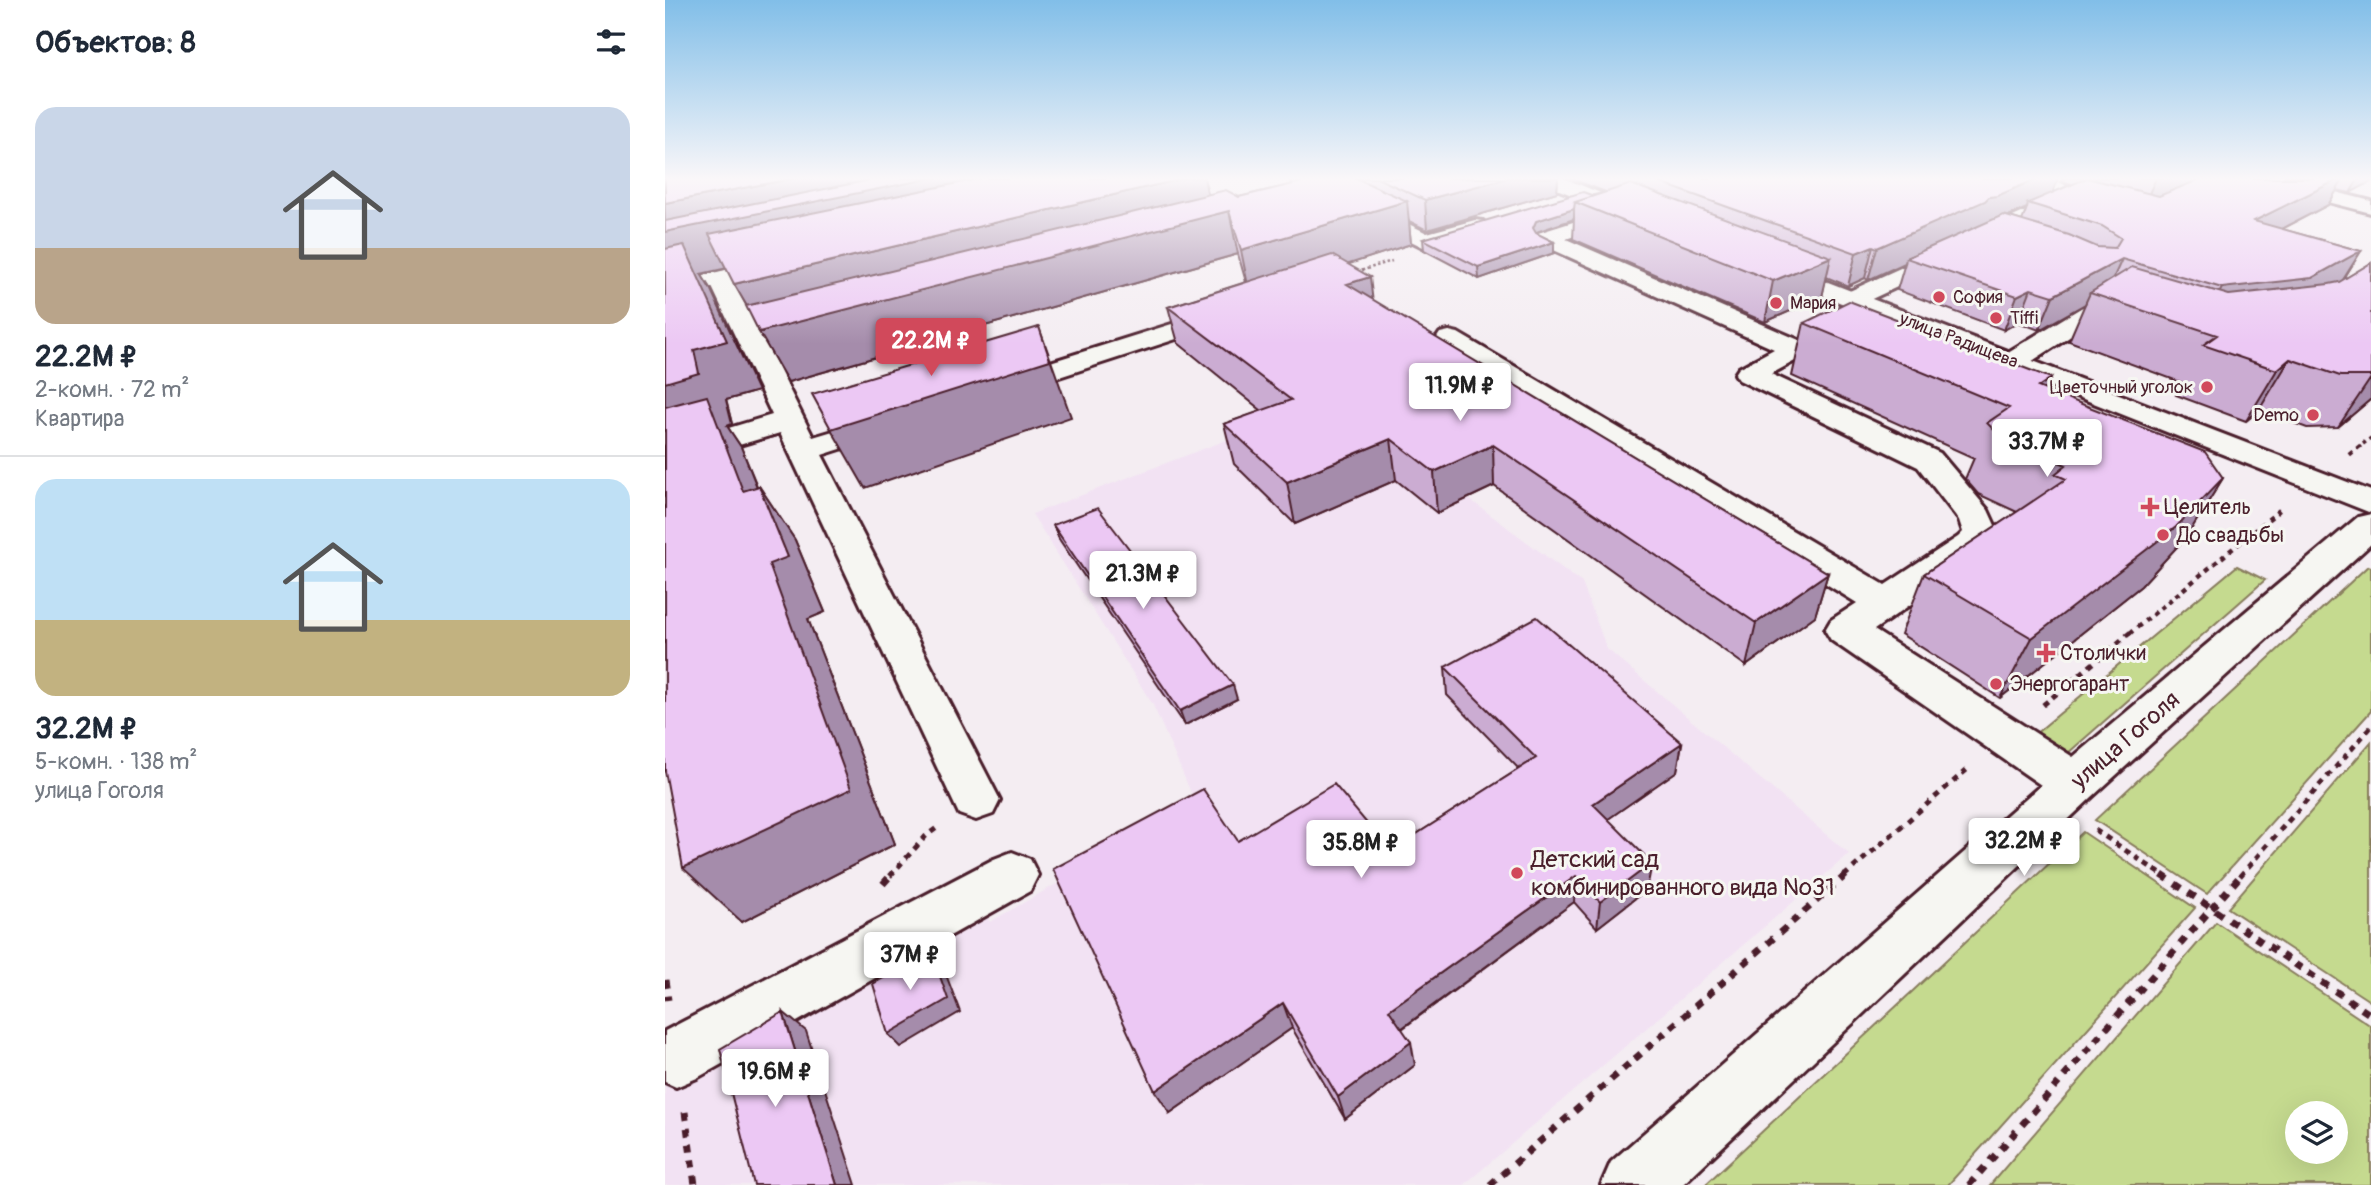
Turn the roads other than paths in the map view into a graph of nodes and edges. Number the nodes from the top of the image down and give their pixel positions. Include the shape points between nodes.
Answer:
1 (1410, 233) edge
2 (1450, 233) edge
3 (1565, 233) edge
4 (1987, 234) joint
5 (2026, 247) edge
6 (1750, 258) edge
7 (800, 260) edge
8 (720, 279) junction
9 (665, 291) edge
10 (1852, 299) junction
11 (1248, 307) edge
12 (2144, 313) edge
13 (849, 324) edge
14 (1449, 339) dead end
15 (755, 349) junction
16 (2013, 362) junction
17 (987, 391) edge
18 (909, 417) edge
19 (797, 435) junction
20 (665, 457) edge
21 (2371, 503) edge
22 (2371, 525) edge
23 (1887, 603) junction
24 (2075, 783) junction
25 (976, 800) road end
26 (1012, 875) dead end
27 (677, 1057) dead end
28 (1634, 1185) edge

1 - 2 main road via 1425,241
3 - 23 main road via 1546,238 1795,349 1749,374 1929,460 1976,518 1981,534
4 - 5 main road
4 - 10 main road
6 - 10 main road, улица Радищева
7 - 8 main road
8 - 9 main road
8 - 15 main road
10 - 16 main road, улица Радищева
11 - 17 main road
12 - 16 main road via 2108,302
13 - 15 main road
14 - 23 main road
15 - 19 main road
16 - 21 main road, улица Радищева
18 - 19 main road
19 - 20 main road
19 - 25 main road
22 - 24 main road, улица Гоголя
23 - 24 main road via 1845,630
24 - 28 main road, улица Гоголя
26 - 27 main road

